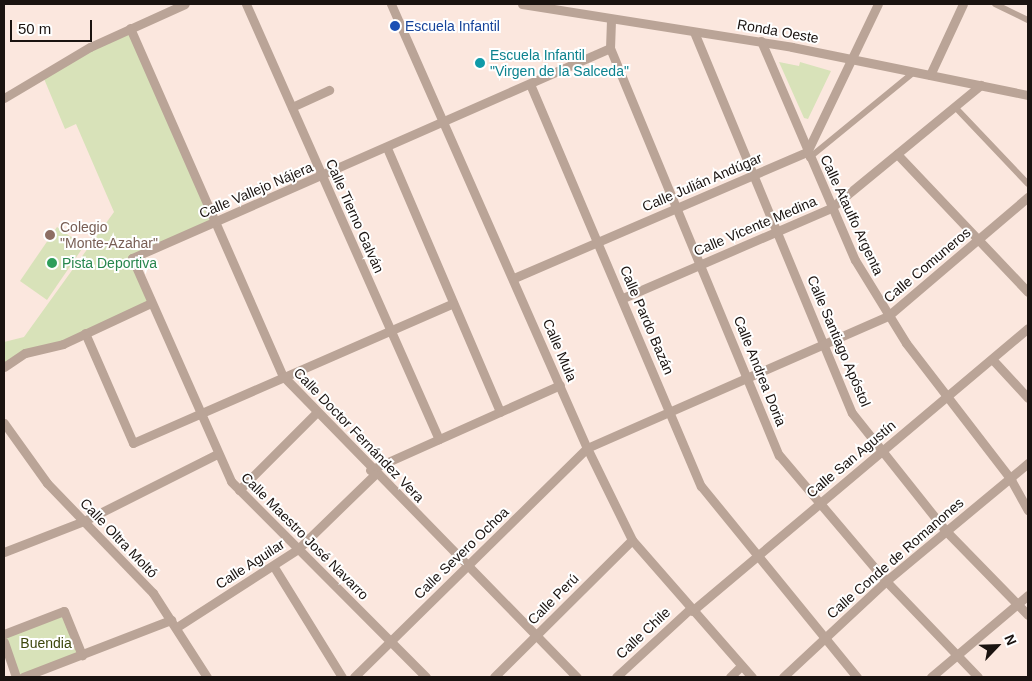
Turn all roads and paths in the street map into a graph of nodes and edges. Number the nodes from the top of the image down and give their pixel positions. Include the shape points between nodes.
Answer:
1 (185, 4) edge
2 (246, 4) edge
3 (392, 4) edge
4 (522, 4) edge
5 (878, 4) edge
6 (963, 4) edge
7 (995, 4) edge
8 (611, 20) junction
9 (1028, 20) edge
10 (130, 28) junction
11 (694, 32) junction
12 (761, 41) junction
13 (610, 48) junction
14 (852, 59) junction
15 (914, 72) junction
16 (930, 74) junction
17 (530, 84) junction
18 (981, 85) junction
19 (330, 90) dead end
20 (1028, 95) edge
21 (4, 98) edge
22 (955, 106) junction
23 (292, 107) junction
24 (445, 123) junction
25 (387, 148) junction
26 (897, 154) junction
27 (808, 155) junction
28 (753, 175) junction
29 (322, 176) junction
30 (1028, 184) edge
31 (1028, 197) edge
32 (677, 207) junction
33 (832, 208) junction
34 (216, 223) junction
35 (777, 231) junction
36 (978, 239) junction
37 (598, 241) junction
38 (132, 258) joint
39 (701, 264) junction
40 (514, 278) junction
41 (1028, 292) edge
42 (623, 298) junction
43 (151, 303) junction
44 (453, 303) junction
45 (888, 316) junction
46 (1028, 328) edge
47 (390, 330) junction
48 (85, 334) junction
49 (826, 344) junction
50 (992, 359) junction
51 (4, 367) edge
52 (283, 376) junction
53 (749, 376) junction
54 (560, 385) junction
55 (946, 396) junction
56 (1028, 398) edge
57 (671, 410) junction
58 (500, 412) junction
59 (200, 413) junction
60 (316, 414) junction
61 (4, 423) edge
62 (439, 439) junction
63 (587, 448) junction
64 (882, 451) junction
65 (217, 454) junction
66 (1028, 463) edge
67 (372, 472) junction
68 (1010, 478) junction
69 (239, 490) junction
70 (819, 504) junction
71 (1028, 510) edge
72 (84, 522) junction
73 (946, 531) junction
74 (632, 540) junction
75 (298, 548) junction
76 (4, 552) edge
77 (757, 556) junction
78 (468, 565) junction
79 (274, 566) junction
80 (886, 581) junction
81 (1028, 595) edge
82 (1018, 604) junction
83 (691, 610) junction
84 (1028, 615) edge
85 (174, 623) junction
86 (4, 634) edge
87 (536, 635) junction
88 (825, 638) junction
89 (391, 640) junction
90 (4, 642) edge
91 (82, 655) junction
92 (957, 655) junction
93 (741, 666) junction
94 (204, 676) edge
95 (16, 677) edge
96 (23, 677) edge
97 (342, 677) edge
98 (354, 677) edge
99 (426, 677) edge
100 (494, 677) edge
101 (577, 677) edge
102 (616, 677) edge
103 (730, 677) edge
104 (752, 677) edge
105 (783, 677) edge
106 (857, 677) edge
107 (931, 677) edge
108 (978, 677) edge

1 - 10 street
2 - 23 street, Calle Tierno Galván
3 - 24 street, Calle Mula
4 - 8 street, Ronda Oeste
5 - 14 street
6 - 16 street
7 - 9 street
8 - 11 street, Ronda Oeste
8 - 13 street, Calle Andrea Doria
10 - 21 street
10 - 34 street, Calle Doctor Fernández Vera
11 - 12 street, Ronda Oeste
11 - 28 street, Calle Santiago Apóstol
12 - 14 street, Ronda Oeste
12 - 27 street, Calle Ataulfo Argenta
13 - 17 street, Calle Vallejo Nájera
13 - 32 street, Calle Andrea Doria
14 - 15 street, Ronda Oeste
14 - 27 street
15 - 16 street, Ronda Oeste
15 - 27 street
16 - 18 street, Ronda Oeste
17 - 24 street, Calle Vallejo Nájera
17 - 37 street, Calle Pardo Bazán
18 - 20 street, Ronda Oeste
18 - 22 street, Calle Vicente Medina
19 - 23 street
22 - 26 street, Calle Vicente Medina
22 - 30 street
23 - 29 street, Calle Tierno Galván
24 - 25 street, Calle Vallejo Nájera
24 - 40 street, Calle Mula
25 - 29 street, Calle Vallejo Nájera
25 - 44 street
26 - 33 street, Calle Vicente Medina
26 - 36 street
27 - 28 street, Calle Julián Andúgar
27 - 33 street, Calle Ataulfo Argenta
28 - 32 street, Calle Julián Andúgar
28 - 35 street, Calle Santiago Apóstol
29 - 34 street, Calle Vallejo Nájera
29 - 47 street, Calle Tierno Galván
31 - 36 street, Calle Comuneros
32 - 37 street, Calle Julián Andúgar
32 - 39 street, Calle Andrea Doria
33 - 35 street, Calle Vicente Medina
33 - 45 street, Calle Ataulfo Argenta
34 - 38 street, Calle Vallejo Nájera
34 - 52 street, Calle Doctor Fernández Vera
35 - 39 street, Calle Vicente Medina
35 - 49 street, Calle Santiago Apóstol
36 - 41 street
36 - 45 street, Calle Comuneros
37 - 40 street, Calle Julián Andúgar
37 - 42 street, Calle Pardo Bazán
38 - 43 street, Calle Maestro José Navarro
39 - 42 street, Calle Vicente Medina
39 - 53 street, Calle Andrea Doria
40 - 54 street, Calle Mula
42 - 57 street, Calle Pardo Bazán
43 - 48 street
43 - 59 street, Calle Maestro José Navarro
44 - 47 street
44 - 58 street
45 - 49 street, Calle Comuneros
45 - 55 street, Calle Ataulfo Argenta
46 - 50 street, Calle San Agustín
47 - 52 street
47 - 62 street, Calle Tierno Galván
48 - 51 street via 25,354
48 - 59 street via 133,443
49 - 53 street, Calle Comuneros
49 - 64 street, Calle Santiago Apóstol via 852,413
50 - 55 street, Calle San Agustín
50 - 56 street
52 - 59 street
52 - 60 street, Calle Doctor Fernández Vera
53 - 57 street, Calle Comuneros
53 - 70 street, Calle Andrea Doria via 779,455
54 - 58 street, Calle Aguilar
54 - 63 street, Calle Mula
55 - 64 street, Calle San Agustín
55 - 68 street, Calle Ataulfo Argenta
57 - 63 street, Calle Comuneros
57 - 77 street, Calle Pardo Bazán via 700,486
58 - 62 street, Calle Aguilar
59 - 65 street, Calle Maestro José Navarro
60 - 67 street, Calle Doctor Fernández Vera
60 - 69 street
61 - 72 street, Calle Oltra Moltó via 47,483
62 - 67 street, Calle Aguilar
63 - 74 street, Calle Mula
63 - 78 street, Calle Severo Ochoa
64 - 70 street, Calle San Agustín
64 - 73 street, Calle Santiago Apóstol
65 - 69 street, Calle Maestro José Navarro
65 - 72 street
66 - 68 street, Calle Conde de Romanones
67 - 75 street, Calle Aguilar
67 - 78 street, Calle Doctor Fernández Vera
68 - 71 street, Calle Ataulfo Argenta
68 - 73 street, Calle Conde de Romanones
69 - 75 street, Calle Maestro José Navarro
70 - 77 street, Calle San Agustín
70 - 80 street, Calle Andrea Doria
72 - 76 street
72 - 85 street, Calle Oltra Moltó
73 - 80 street, Calle Conde de Romanones
73 - 82 street, Calle Santiago Apóstol
74 - 83 street, Calle Mula
74 - 87 street, Calle Perú
75 - 79 street, Calle Aguilar
75 - 89 street, Calle Maestro José Navarro
77 - 83 street, Calle San Agustín
77 - 88 street, Calle Pardo Bazán
78 - 87 street, Calle Doctor Fernández Vera
78 - 89 street, Calle Severo Ochoa
79 - 85 street, Calle Aguilar
79 - 97 street
80 - 88 street, Calle Conde de Romanones
80 - 92 street, Calle Andrea Doria
81 - 82 street
82 - 84 street, Calle Santiago Apóstol
82 - 92 street
83 - 93 street, Calle Mula
83 - 102 street, Calle Chile
85 - 91 street, Calle Aguilar
85 - 94 street, Calle Oltra Moltó
86 - 91 street via 64,611
87 - 100 street, Calle Perú
87 - 101 street, Calle Doctor Fernández Vera
88 - 105 street, Calle Conde de Romanones
88 - 106 street, Calle Pardo Bazán
89 - 98 street, Calle Severo Ochoa
89 - 99 street, Calle Maestro José Navarro
90 - 95 street
91 - 96 street, Calle Aguilar
92 - 107 street
92 - 108 street, Calle Andrea Doria
93 - 103 street
93 - 104 street, Calle Mula

